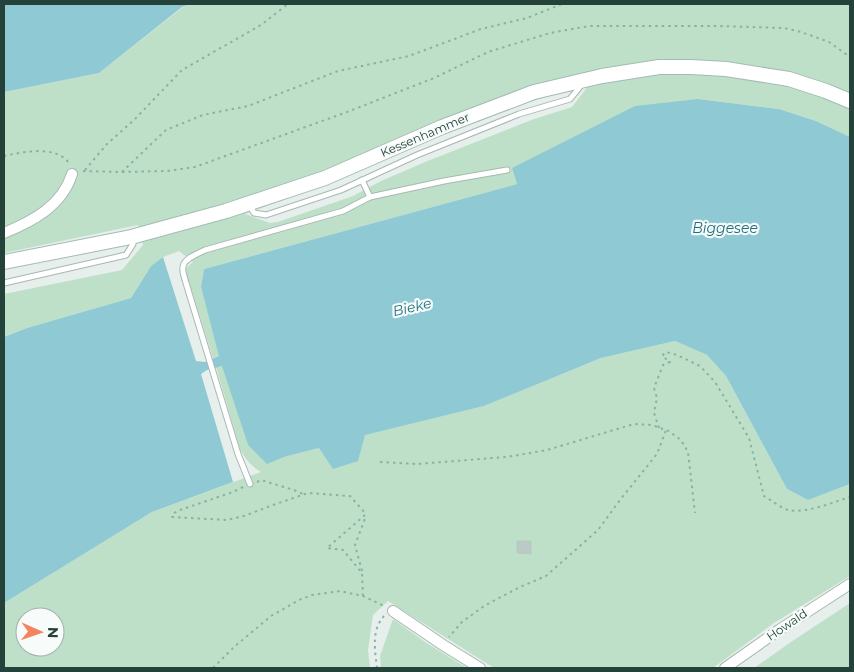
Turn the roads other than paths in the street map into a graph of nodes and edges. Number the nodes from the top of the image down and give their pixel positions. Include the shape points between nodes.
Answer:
1 (580, 81) junction
2 (850, 101) edge
3 (506, 170) dead end
4 (72, 174) road end
5 (362, 180) junction
6 (370, 197) junction
7 (249, 203) junction
8 (4, 233) edge
9 (131, 237) junction
10 (4, 262) edge
11 (4, 283) edge
12 (250, 484) road end
13 (850, 584) edge
14 (393, 610) road end
15 (480, 668) edge
16 (725, 668) edge

1 - 2 main road, Kessenhammer via 659,67 726,69 789,79
1 - 5 lane via 579,88 570,99 519,114
1 - 7 main road, Kessenhammer via 534,92 442,127 325,178
3 - 6 lane
4 - 8 street via 66,190 53,205
5 - 6 lane
5 - 7 lane via 266,215 254,213
6 - 12 lane via 343,211 205,250 184,262 182,268 213,373
7 - 9 main road, Kessenhammer
9 - 10 main road, Kessenhammer
9 - 11 lane via 133,244 126,255
13 - 16 street, Howald
14 - 15 street

